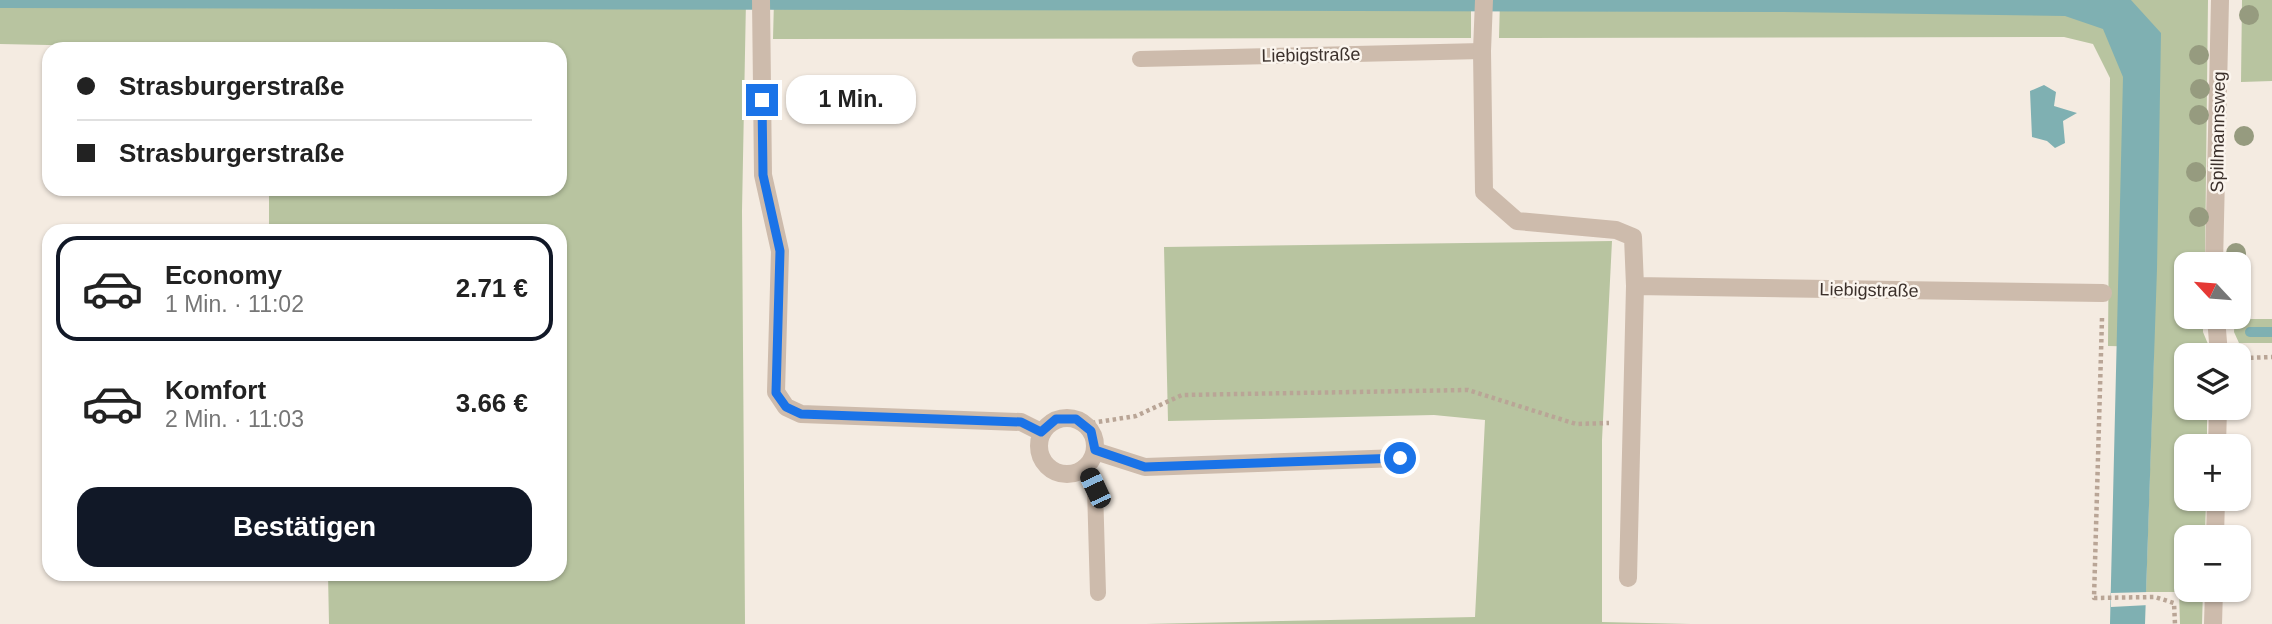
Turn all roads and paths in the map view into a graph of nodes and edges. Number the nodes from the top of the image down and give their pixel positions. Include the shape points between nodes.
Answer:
1 (761, 0) edge
2 (1484, 0) edge
3 (2220, 0) edge
4 (1482, 51) junction
5 (1140, 59) dead end
6 (2214, 252) edge
7 (1635, 286) junction
8 (2102, 293) joint
9 (2272, 357) edge
10 (2251, 358) edge
11 (1631, 422) junction
12 (1084, 424) junction
13 (1041, 432) junction
14 (1095, 450) junction
15 (1400, 458) dead end
16 (1085, 468) junction
17 (1628, 578) dead end
18 (1098, 593) dead end
19 (2214, 602) edge
20 (2175, 624) edge
21 (2213, 624) edge

1 - 13 street via 763,175 780,251 776,393 786,407 801,414 1021,422
2 - 4 street
3 - 6 street, Spillmannsweg
4 - 5 lane, Liebigstraße
4 - 7 street via 1484,192 1517,221 1616,230 1633,237
7 - 8 street, Liebigstraße
7 - 11 street
8 - 20 path via 2094,598 2154,597 2174,603
9 - 10 path
11 - 12 path via 1576,424 1468,390 1182,395 1136,416
11 - 17 street
12 - 13 street via 1076,419 1056,419
12 - 14 street
13 - 16 street via 1039,452 1049,468 1068,475
14 - 15 street via 1145,467
14 - 16 street
16 - 18 lane via 1095,488
19 - 21 street

